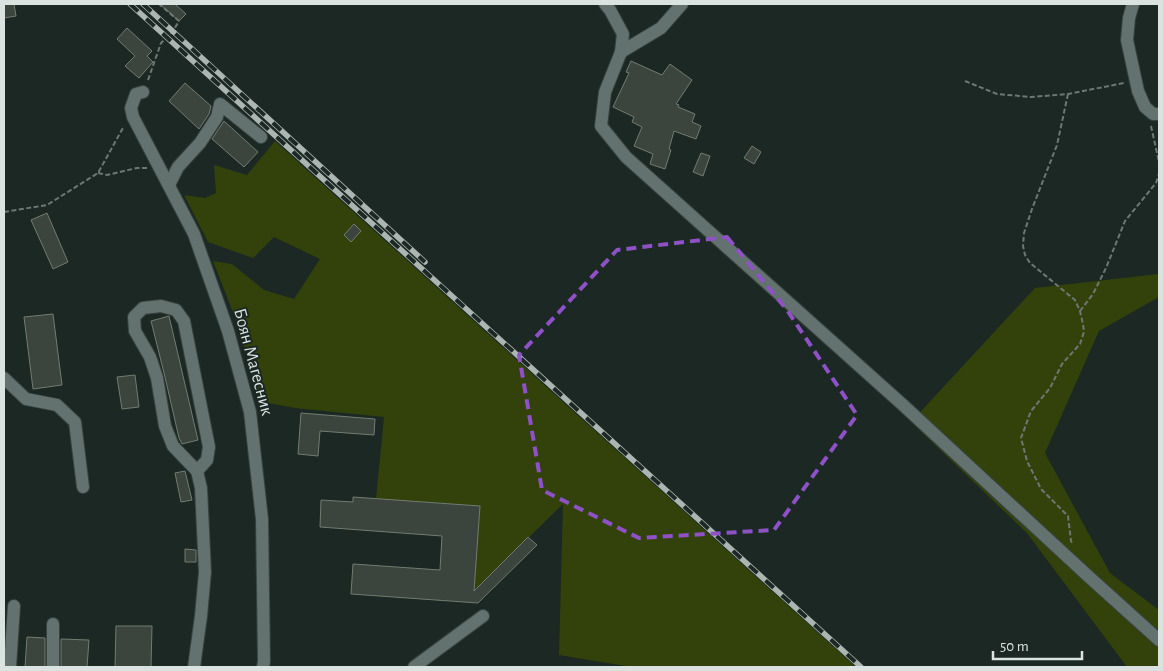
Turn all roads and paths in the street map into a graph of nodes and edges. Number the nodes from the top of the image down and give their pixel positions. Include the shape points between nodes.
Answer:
1 (159, 4) edge
2 (606, 4) edge
3 (682, 4) edge
4 (1133, 4) edge
5 (621, 52) junction
6 (1136, 80) junction
7 (965, 81) dead end
8 (144, 92) joint
9 (1068, 94) junction
10 (1145, 107) junction
11 (1159, 114) edge
12 (133, 117) junction
13 (262, 137) dead end
14 (1159, 162) edge
15 (160, 168) junction
16 (98, 173) junction
17 (1159, 174) edge
18 (169, 186) junction
19 (4, 212) edge
20 (1080, 311) junction
21 (4, 378) edge
22 (197, 471) junction
23 (83, 486) dead end
24 (1076, 550) dead end
25 (14, 606) dead end
26 (483, 616) dead end
27 (53, 624) dead end
28 (1159, 640) edge
29 (10, 667) edge
30 (53, 667) edge
31 (194, 667) edge
32 (263, 667) edge
33 (414, 667) edge

1 - 8 path via 179,21 161,43
2 - 5 street via 622,34
3 - 5 street via 660,28
4 - 6 street via 1127,40
5 - 28 street via 605,92 601,126 626,157
6 - 9 path
6 - 10 street
7 - 9 path via 997,94
8 - 12 street via 136,94 131,108
9 - 20 path via 1057,145 1032,209 1023,246 1030,263 1075,300
10 - 11 street via 1153,114
10 - 14 path
12 - 15 street, Боян Магесник
12 - 16 path via 123,128
13 - 18 street via 220,104 217,118 178,168
15 - 16 path via 136,168 107,175
15 - 18 street, Боян Магесник
16 - 19 path via 47,205
17 - 20 path via 1125,221 1106,268
18 - 32 street, Боян Магесник via 194,234 228,331 250,412 262,519
20 - 24 path via 1084,332 1080,344 1062,364 1050,388 1031,411 1021,438 1027,461 1041,489 1068,516 1071,541
21 - 23 street via 26,399 57,405 75,422
22 - 22 street via 173,446 165,426 157,378 135,330 134,317 143,308 160,306 176,310 184,321 209,447 207,460
22 - 31 street via 201,488 205,572
25 - 29 street
26 - 33 street
27 - 30 street

